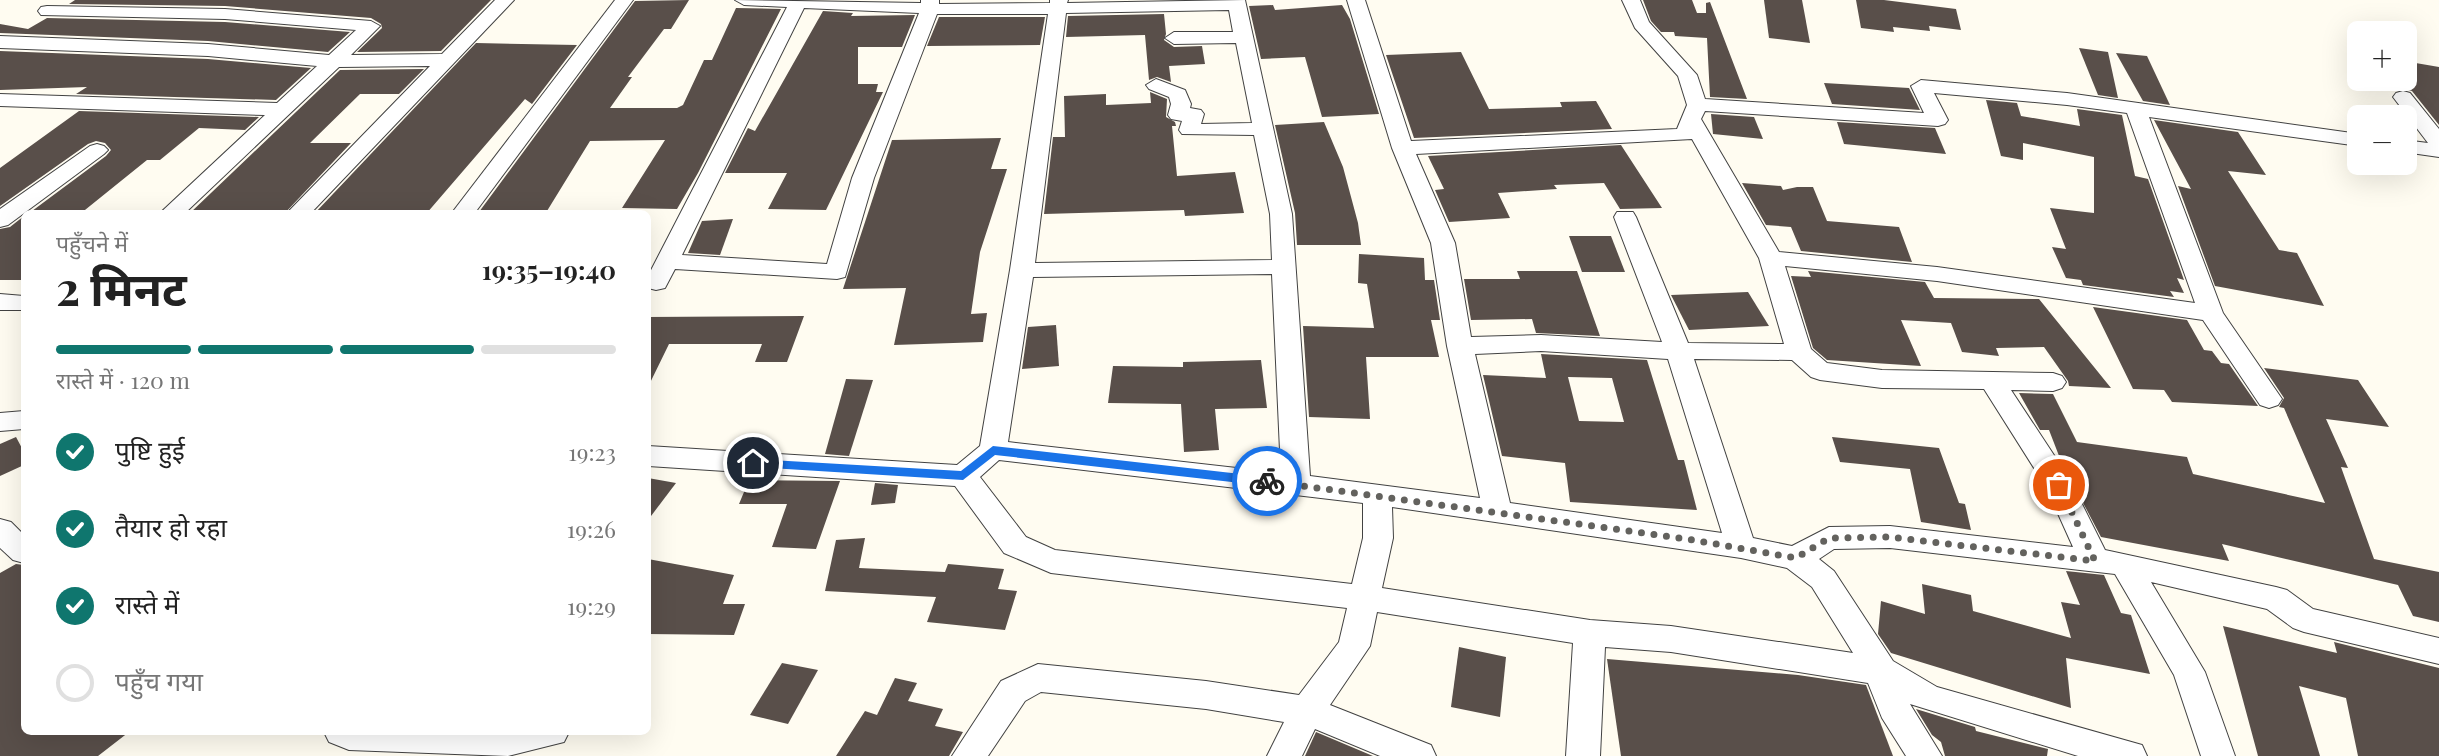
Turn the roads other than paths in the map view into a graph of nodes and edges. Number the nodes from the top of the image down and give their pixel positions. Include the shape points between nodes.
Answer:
1 (65, 0) edge
2 (505, 0) edge
3 (624, 0) edge
4 (744, 0) edge
5 (762, 0) edge
6 (1356, 0) edge
7 (1631, 0) edge
8 (1236, 2) edge
9 (798, 3) junction
10 (930, 4) edge
11 (1058, 5) edge
12 (35, 18) junction
13 (1244, 37) junction
14 (1174, 38) dead end
15 (0, 41) edge
16 (335, 60) junction
17 (447, 60) junction
18 (1156, 85) dead end
19 (2403, 97) dead end
20 (0, 100) edge
21 (281, 109) junction
22 (2136, 110) junction
23 (1694, 112) junction
24 (1263, 129) junction
25 (2347, 138) edge
26 (2439, 143) edge
27 (2417, 148) edge
28 (1403, 149) junction
29 (97, 150) dead end
30 (2439, 151) edge
31 (174, 210) edge
32 (302, 210) edge
33 (465, 210) edge
34 (1625, 217) dead end
35 (0, 223) edge
36 (21, 226) edge
37 (1770, 258) junction
38 (667, 261) junction
39 (1282, 267) junction
40 (1022, 270) junction
41 (656, 283) dead end
42 (0, 302) edge
43 (21, 303) edge
44 (2211, 313) junction
45 (1460, 346) junction
46 (1678, 351) junction
47 (1799, 352) junction
48 (1992, 381) junction
49 (2053, 382) dead end
50 (2269, 399) dead end
51 (21, 420) edge
52 (0, 422) edge
53 (993, 450) junction
54 (651, 456) edge
55 (963, 476) junction
56 (1296, 484) junction
57 (1377, 494) junction
58 (1498, 512) junction
59 (0, 530) edge
60 (1741, 547) junction
61 (21, 549) edge
62 (1796, 558) junction
63 (2110, 563) junction
64 (1365, 598) junction
65 (1590, 633) junction
66 (2439, 651) edge
67 (1881, 671) junction
68 (1307, 711) junction
69 (349, 735) edge
70 (538, 735) edge
71 (373, 746) edge
72 (969, 756) edge
73 (1284, 756) edge
74 (1419, 756) edge
75 (1583, 756) edge
76 (1925, 756) edge
77 (2130, 756) edge
78 (2218, 756) edge

1 - 12 street
2 - 17 street
3 - 33 street
4 - 5 street
5 - 9 street
6 - 28 street
7 - 23 street via 1641,24 1687,75
8 - 11 street
8 - 13 street
9 - 10 street
9 - 38 street
10 - 11 street
10 - 38 street via 863,178 836,272
11 - 40 street
12 - 15 street
12 - 16 street via 225,14 372,26
13 - 14 street
13 - 24 street
15 - 16 street
16 - 17 street
16 - 21 street
17 - 32 street
18 - 24 street via 1178,94 1178,115 1194,114 1189,130
19 - 26 street
20 - 21 street
21 - 31 street
22 - 23 street via 1921,86 1938,120
22 - 25 street
22 - 44 street
23 - 28 street via 1685,135
23 - 37 street
24 - 39 street via 1281,214
27 - 30 street
28 - 45 street via 1443,243
29 - 35 street
34 - 46 street
35 - 36 street
37 - 44 street via 1937,274
37 - 47 street
38 - 41 street
39 - 40 street
39 - 56 street
40 - 53 street
42 - 43 street
44 - 50 street
45 - 46 street via 1541,343
45 - 58 street
46 - 47 street
46 - 60 street
47 - 48 street via 1820,371 1882,379
48 - 49 street
48 - 63 street
51 - 52 street
53 - 55 street
53 - 56 street
54 - 55 street
55 - 64 street via 1015,545 1051,561
56 - 57 street
57 - 58 street
57 - 64 street via 1378,538
58 - 60 street
59 - 61 street
60 - 62 street
62 - 63 street via 1829,538 1889,537
62 - 67 street via 1823,579
63 - 66 street via 2276,599 2304,619
63 - 78 street via 2189,672
64 - 65 street
64 - 68 street via 1353,646
65 - 67 street via 1671,639
65 - 75 street
67 - 76 street via 1894,709
67 - 77 street via 1928,698
68 - 72 street via 1206,695 1038,678 1013,691
68 - 73 street
68 - 74 street
69 - 71 street
70 - 71 street via 499,743

